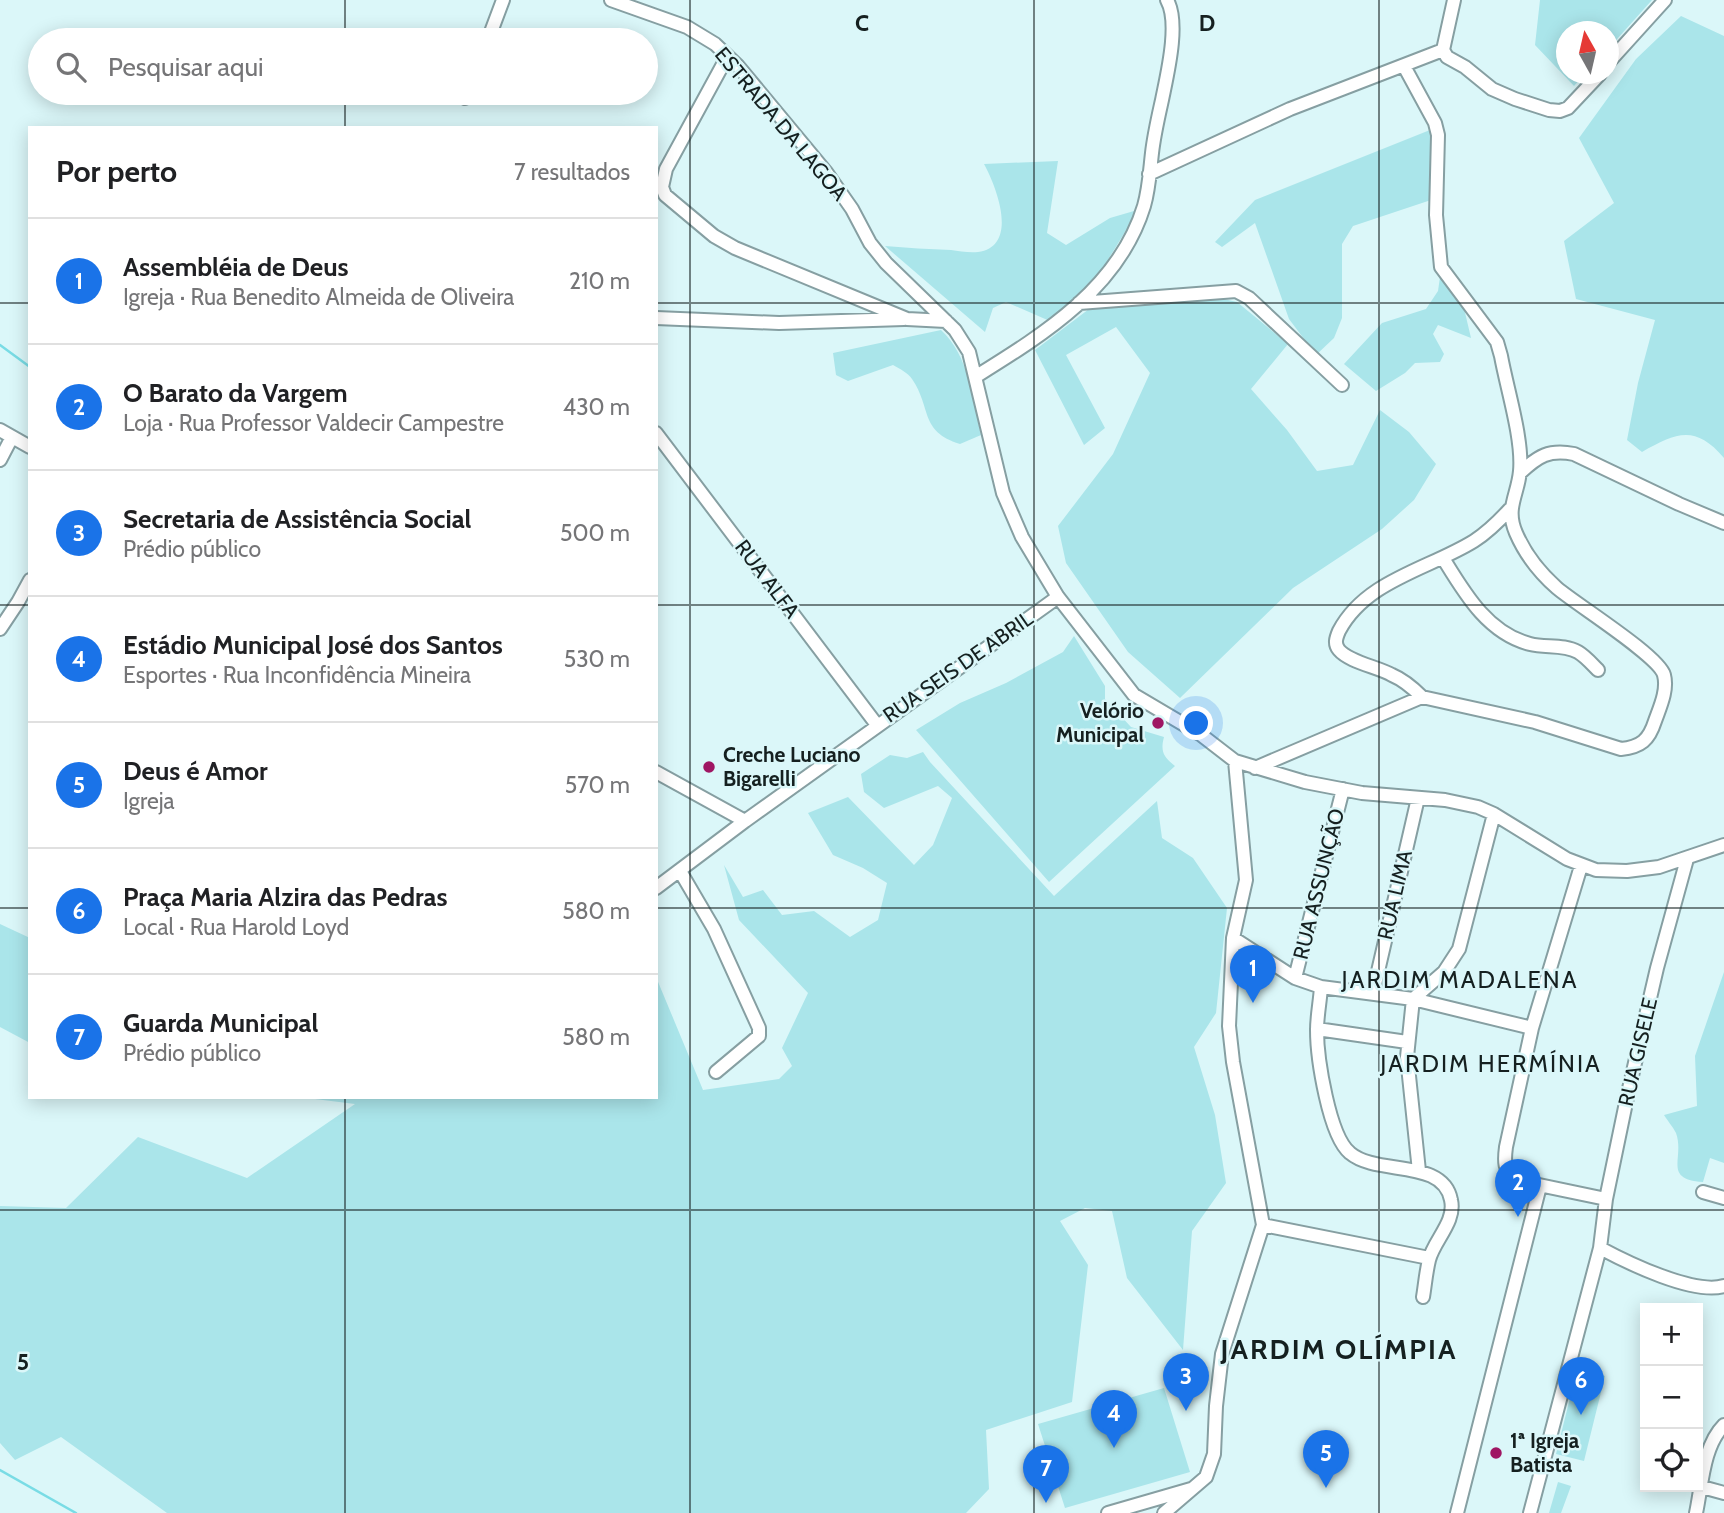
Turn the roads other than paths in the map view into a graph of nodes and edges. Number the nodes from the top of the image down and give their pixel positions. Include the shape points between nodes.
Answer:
1 (503, 0) edge
2 (611, 0) edge
3 (1167, 0) edge
4 (1454, 0) edge
5 (1665, 0) edge
6 (492, 28) edge
7 (1443, 51) junction
8 (1619, 51) edge
9 (727, 57) junction
10 (1404, 65) junction
11 (1591, 84) edge
12 (1149, 174) junction
13 (1079, 303) junction
14 (658, 318) edge
15 (907, 319) junction
16 (946, 321) junction
17 (975, 377) junction
18 (1342, 385) dead end
19 (0, 430) edge
20 (658, 436) edge
21 (12, 437) junction
22 (28, 446) edge
23 (0, 460) edge
24 (1520, 472) junction
25 (1510, 509) junction
26 (1724, 523) edge
27 (1443, 558) junction
28 (1058, 597) junction
29 (24, 605) edge
30 (0, 629) edge
31 (1598, 670) dead end
32 (1422, 697) junction
33 (877, 725) junction
34 (1235, 761) junction
35 (1255, 768) junction
36 (658, 773) edge
37 (1343, 789) junction
38 (1418, 798) junction
39 (1494, 814) junction
40 (745, 821) junction
41 (1724, 845) edge
42 (1687, 859) junction
43 (1581, 866) junction
44 (680, 871) junction
45 (658, 887) edge
46 (1233, 938) junction
47 (1295, 978) junction
48 (1321, 987) junction
49 (1373, 993) junction
50 (1413, 999) junction
51 (1532, 1028) junction
52 (1317, 1029) junction
53 (1407, 1042) junction
54 (716, 1072) dead end
55 (1419, 1171) junction
56 (1540, 1186) junction
57 (1703, 1192) dead end
58 (1724, 1198) edge
59 (1606, 1199) junction
60 (1263, 1225) junction
61 (1600, 1248) junction
62 (1429, 1258) junction
63 (1724, 1286) edge
64 (1423, 1297) dead end
65 (1724, 1425) edge
66 (1703, 1482) edge
67 (1703, 1487) edge
68 (1195, 1488) junction
69 (1701, 1492) edge
70 (1724, 1493) edge
71 (1146, 1501) junction
72 (1166, 1511) edge
73 (1108, 1513) edge
74 (1184, 1513) edge
75 (1457, 1513) edge
76 (1530, 1513) edge
77 (1696, 1513) edge

1 - 6 street
2 - 9 street, ESTRADA DA LAGOA via 687,27
3 - 12 street via 1172,36
4 - 7 street
5 - 8 street
7 - 10 street
7 - 11 street via 1492,89 1549,110 1569,108
9 - 15 street via 666,169 665,195 735,248
9 - 16 street, ESTRADA DA LAGOA via 826,172 886,263
10 - 12 street via 1290,109
10 - 24 street via 1438,135 1436,215 1441,267 1499,347
12 - 13 street via 1144,204 1128,243
13 - 17 street via 1043,334
13 - 18 street via 1236,291
14 - 15 street via 779,323
15 - 16 street
16 - 17 street, ESTRADA DA LAGOA via 969,352
17 - 28 street, ESTRADA DA LAGOA via 1003,493 1029,550
19 - 21 street
20 - 33 street, RUA ALFA
21 - 22 street
21 - 23 street
24 - 25 street
24 - 26 street via 1541,455 1574,454
25 - 27 street via 1493,528
25 - 32 street via 1523,549 1555,586 1664,671 1664,695 1651,733 1641,744 1621,749 1535,722
27 - 31 street via 1478,611 1511,636 1579,652
27 - 32 street via 1367,597 1335,639 1345,655 1394,675
28 - 33 street, RUA SEIS DE ABRIL
28 - 34 street, ESTRADA DA LAGOA via 1134,695
29 - 30 street
32 - 35 street
33 - 40 street, RUA SEIS DE ABRIL
34 - 35 street, ESTRADA DA LAGOA
34 - 46 street via 1246,880
35 - 37 street, ESTRADA DA LAGOA
36 - 40 street
37 - 38 street, ESTRADA DA LAGOA
37 - 47 street, RUA ASSUNÇÃO
38 - 39 street, ESTRADA DA LAGOA via 1462,803
38 - 49 street, RUA LIMA
39 - 43 street, ESTRADA DA LAGOA
39 - 50 street via 1459,948 1444,972
40 - 44 street, RUA SEIS DE ABRIL
41 - 42 street
42 - 43 street via 1627,871
42 - 59 street, RUA GISELE via 1655,977
43 - 51 street
44 - 45 street, RUA SEIS DE ABRIL
44 - 54 street via 714,929 759,1028 759,1036
46 - 47 street
46 - 60 street via 1230,1038
47 - 48 street
48 - 49 street
48 - 52 street
49 - 50 street
50 - 51 street
50 - 53 street
51 - 56 street via 1504,1165 1515,1180
52 - 53 street
52 - 55 street via 1332,1123 1342,1144 1349,1153 1380,1167
53 - 55 street
55 - 62 street via 1440,1181 1451,1198 1449,1220
56 - 59 street
56 - 75 street
57 - 58 street
59 - 61 street, RUA GISELE
60 - 62 street
60 - 68 street via 1222,1354 1214,1454 1206,1477
61 - 63 street via 1703,1289
61 - 76 street, RUA GISELE
62 - 64 street
65 - 66 street via 1709,1451
67 - 70 street
68 - 71 street
68 - 72 street
69 - 77 street
71 - 72 street
71 - 73 street
72 - 74 street

